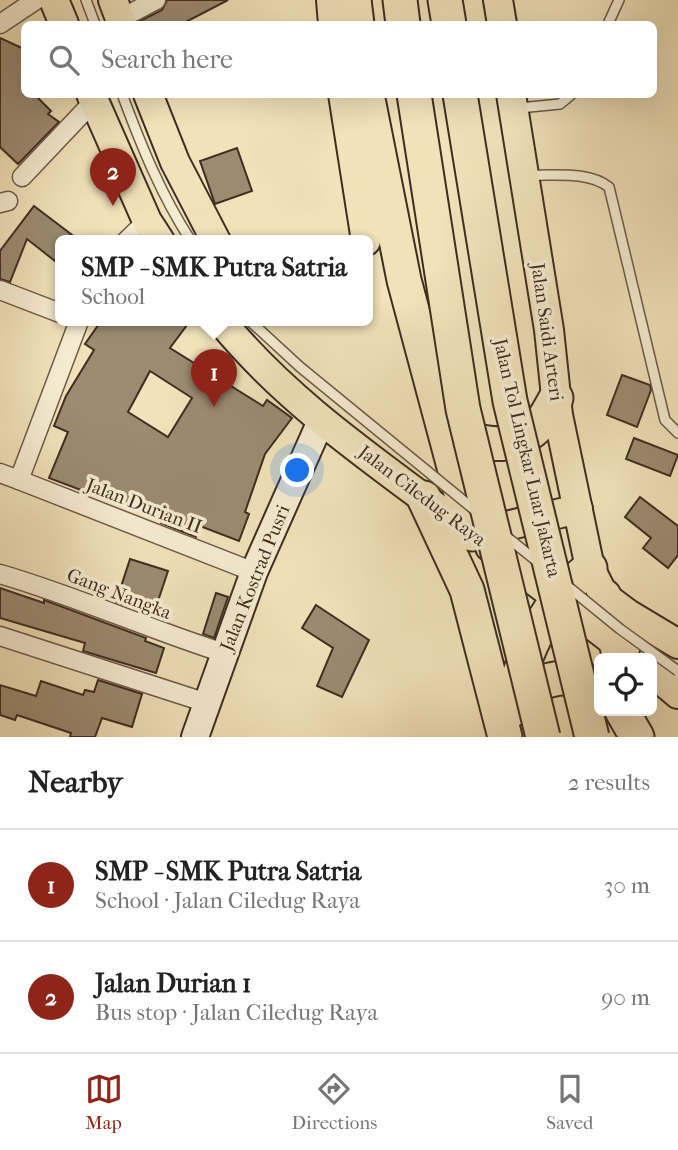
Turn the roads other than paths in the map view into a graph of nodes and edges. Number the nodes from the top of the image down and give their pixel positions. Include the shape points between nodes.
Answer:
1 (36, 0) edge
2 (54, 0) edge
3 (86, 0) edge
4 (156, 0) edge
5 (331, 0) edge
6 (354, 0) edge
7 (445, 0) edge
8 (498, 0) edge
9 (619, 0) edge
10 (112, 17) edge
11 (63, 21) edge
12 (333, 21) edge
13 (357, 21) edge
14 (448, 21) edge
15 (502, 21) edge
16 (609, 21) edge
17 (0, 24) edge
18 (93, 98) edge
19 (124, 98) edge
20 (150, 98) edge
21 (345, 98) edge
22 (368, 98) edge
23 (415, 98) edge
24 (461, 98) edge
25 (567, 98) edge
26 (512, 102) edge
27 (524, 175) junction
28 (22, 177) dead end
29 (154, 231) edge
30 (187, 235) edge
31 (213, 235) edge
32 (365, 235) edge
33 (0, 290) edge
34 (55, 311) edge
35 (77, 326) edge
36 (225, 326) edge
37 (255, 326) edge
38 (431, 387) junction
39 (556, 398) junction
40 (321, 421) junction
41 (678, 433) edge
42 (0, 474) edge
43 (19, 480) junction
44 (424, 498) junction
45 (578, 509) junction
46 (472, 534) junction
47 (254, 572) junction
48 (0, 574) edge
49 (597, 582) junction
50 (557, 599) junction
51 (0, 636) edge
52 (678, 644) edge
53 (223, 653) junction
54 (624, 653) edge
55 (678, 671) edge
56 (657, 676) edge
57 (594, 683) edge
58 (678, 694) edge
59 (207, 703) junction
60 (625, 716) edge
61 (633, 716) edge
62 (504, 730) edge
63 (195, 737) edge
64 (543, 737) edge
65 (592, 737) edge
66 (638, 737) edge

1 - 17 street
2 - 11 main road
3 - 10 lane
4 - 10 street
5 - 12 main road
6 - 13 highway
7 - 14 highway
8 - 15 main road
9 - 16 lane
18 - 28 street
18 - 29 main road
19 - 30 lane via 146,157
20 - 31 main road via 175,162
21 - 32 main road
22 - 38 highway via 404,280
23 - 64 highway, bridge via 463,410
24 - 65 highway, Jalan Tol Lingkar Luar Jakarta, bridge via 510,401
25 - 26 lane via 559,104
26 - 27 main road, Jalan Saidi Arteri
27 - 39 main road, Jalan Saidi Arteri
27 - 41 lane via 587,176 609,187 665,420
33 - 34 street
35 - 43 street
36 - 40 main road, Jalan Ciledug Raya via 247,354
37 - 55 lane, bridge via 620,629
38 - 39 highway via 457,430 488,444 506,443 531,432
38 - 46 highway
39 - 45 main road, Jalan Saidi Arteri
40 - 44 main road, Jalan Ciledug Raya
40 - 47 street, Jalan Kostrad Pusri
42 - 43 street, Jalan Durian II
43 - 47 street, Jalan Durian II
44 - 46 main road, Jalan Ciledug Raya
44 - 62 highway via 467,590
45 - 46 main road
45 - 49 main road, Jalan Saidi Arteri
46 - 50 main road, Jalan Ciledug Raya
47 - 53 street, Jalan Kostrad Pusri
48 - 53 street, Gang Nangka
49 - 50 highway via 572,580
49 - 52 main road via 628,614
49 - 54 highway
50 - 54 main road, Jalan Ciledug Raya
50 - 62 highway via 528,648
51 - 59 street
53 - 59 street, Jalan Kostrad Pusri
56 - 58 main road
57 - 62 highway via 564,676 530,688 517,701
59 - 63 street, Jalan Kostrad Pusri
60 - 66 highway
61 - 66 highway

